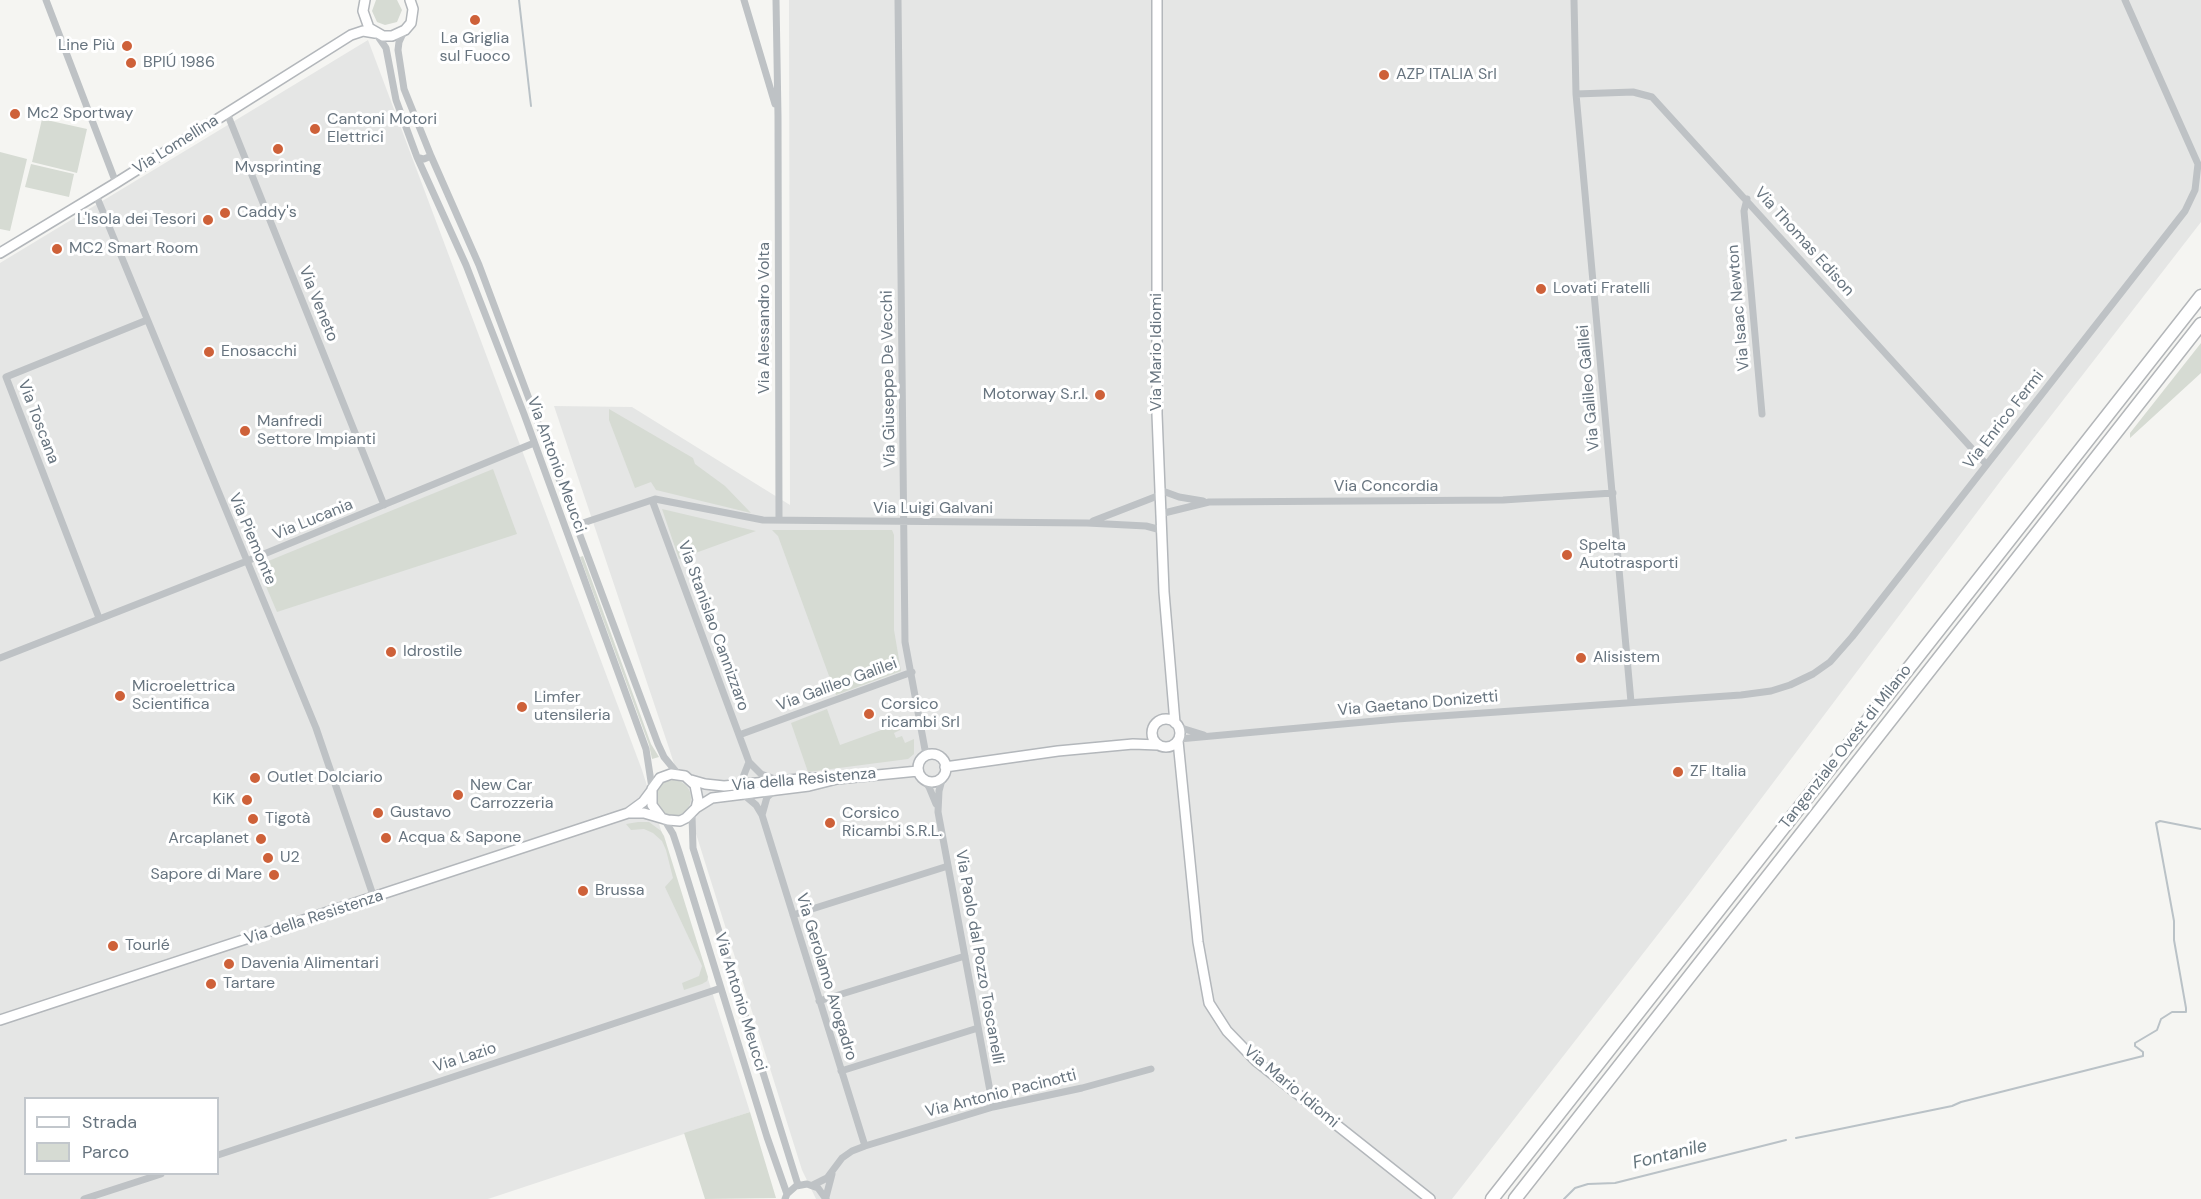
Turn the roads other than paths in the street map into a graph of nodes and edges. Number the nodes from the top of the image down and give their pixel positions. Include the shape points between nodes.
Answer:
1 (46, 0) edge
2 (365, 0) edge
3 (744, 0) edge
4 (776, 0) edge
5 (898, 0) edge
6 (1157, 0) edge
7 (1574, 0) edge
8 (2125, 0) edge
9 (413, 3) edge
10 (363, 11) junction
11 (405, 30) junction
12 (375, 33) junction
13 (351, 35) junction
14 (1576, 94) junction
15 (227, 113) junction
16 (778, 116) junction
17 (431, 156) junction
18 (417, 157) junction
19 (116, 183) junction
20 (96, 195) junction
21 (1747, 199) junction
22 (0, 253) edge
23 (2201, 296) edge
24 (147, 320) junction
25 (2201, 324) edge
26 (1762, 414) dead end
27 (534, 443) junction
28 (1986, 464) junction
29 (1160, 493) junction
30 (1613, 493) junction
31 (652, 500) junction
32 (1209, 502) junction
33 (384, 505) junction
34 (1160, 514) junction
35 (778, 520) junction
36 (904, 523) junction
37 (1087, 523) junction
38 (578, 525) junction
39 (1161, 530) junction
40 (247, 561) junction
41 (99, 618) junction
42 (0, 658) edge
43 (912, 672) junction
44 (1631, 702) junction
45 (1173, 703) junction
46 (1164, 720) junction
47 (1177, 725) junction
48 (1153, 730) junction
49 (739, 735) junction
50 (1207, 736) junction
51 (1178, 740) junction
52 (1134, 744) junction
53 (1161, 746) junction
54 (926, 756) junction
55 (748, 762) junction
56 (1179, 765) junction
57 (918, 771) junction
58 (944, 771) junction
59 (678, 774) junction
60 (837, 779) junction
61 (691, 780) junction
62 (924, 780) junction
63 (784, 781) junction
64 (652, 789) junction
65 (741, 789) junction
66 (774, 791) junction
67 (694, 811) junction
68 (938, 812) junction
69 (628, 813) junction
70 (762, 815) junction
71 (664, 819) junction
72 (948, 866) junction
73 (374, 898) junction
74 (793, 915) junction
75 (965, 956) junction
76 (721, 988) junction
77 (819, 1001) junction
78 (0, 1020) edge
79 (978, 1028) junction
80 (1151, 1069) dead end
81 (841, 1071) junction
82 (993, 1107) junction
83 (865, 1146) junction
84 (219, 1155) edge
85 (833, 1172) junction
86 (155, 1175) edge
87 (798, 1185) junction
88 (813, 1185) junction
89 (786, 1196) edge
90 (826, 1198) edge
91 (84, 1199) edge
92 (1430, 1199) edge
93 (1492, 1199) edge
94 (1515, 1199) edge

1 - 19 street
2 - 10 street
3 - 16 street, Via Alessandro Volta
4 - 16 street, Via Alessandro Volta
5 - 36 street, Via Giuseppe De Vecchi
6 - 29 street, Via Mario Idiomi
7 - 14 street, Via Galileo Galilei
8 - 28 street, Via Enrico Fermi via 2198,164 2195,190 2185,211
9 - 11 street via 413,18
10 - 12 street via 366,23
10 - 13 street
11 - 12 street, Via Lomellina via 392,36
11 - 17 street, Via Antonio Meucci via 398,50 404,89
12 - 13 street, Via Lomellina
12 - 18 street, Via Antonio Meucci via 386,48 396,100
13 - 15 street, Via Lomellina
14 - 21 street, Via Thomas Edison via 1633,92 1652,97
14 - 30 street, Via Galileo Galilei
15 - 19 street, Via Lomellina
15 - 33 street, Via Veneto
16 - 35 street, Via Alessandro Volta
17 - 18 street
17 - 38 street, Via Antonio Meucci via 479,265
18 - 27 street, Via Antonio Meucci via 466,265
19 - 20 street, Via Lomellina
20 - 22 street, Via Lomellina
20 - 24 street, Via Piemonte
21 - 26 street, Via Isaac Newton via 1744,211
21 - 28 street, Via Thomas Edison
23 - 93 highway, Tangenziale Ovest di Milano
24 - 40 street, Via Piemonte
24 - 41 street, Via Toscana via 6,377
25 - 94 highway, Tangenziale Ovest di Milano
27 - 33 street, Via Lucania
27 - 64 street, Via Antonio Meucci via 646,749
28 - 44 street, Via Enrico Fermi via 1852,637 1813,674 1771,691
29 - 32 street
29 - 34 street, Via Mario Idiomi
29 - 37 street, Via Luigi Galvani
30 - 32 street, Via Concordia via 1503,500
30 - 44 street, Via Galileo Galilei
31 - 35 street, Via Luigi Galvani
31 - 38 street
31 - 49 street, Via Stanislao Cannizzaro
32 - 34 street, Via Concordia
33 - 40 street, Via Lucania
34 - 39 street, Via Mario Idiomi
35 - 36 street, Via Luigi Galvani
36 - 37 street, Via Luigi Galvani
36 - 43 street, Via Giuseppe De Vecchi via 905,642
37 - 39 street, Via Luigi Galvani
38 - 59 street, Via Antonio Meucci via 658,744
39 - 45 street, Via Mario Idiomi
40 - 41 street, Via Lucania
40 - 73 street, Via Piemonte via 316,728
41 - 42 street, Via Lucania
43 - 49 street, Via Galileo Galilei
43 - 54 street, Via Giuseppe De Vecchi
44 - 50 street, Via Gaetano Donizetti
45 - 46 street
45 - 47 street, Via Mario Idiomi
46 - 47 street
46 - 48 street
47 - 50 street, Via Gaetano Donizetti
47 - 51 street
48 - 52 street
48 - 53 street via 1153,738
49 - 55 street, Via Stanislao Cannizzaro
50 - 51 street, Via Gaetano Donizetti
51 - 53 street via 1172,746
51 - 56 street, Via Mario Idiomi
52 - 53 street
52 - 58 street via 1058,751
53 - 56 street
54 - 57 street
54 - 58 street via 941,758
55 - 63 street via 760,774
55 - 65 street
56 - 92 street, Via Mario Idiomi via 1198,942 1209,1003 1227,1031 1256,1061
57 - 60 street, Via della Resistenza
57 - 62 street
58 - 62 street via 933,782
58 - 68 street, Via Paolo dal Pozzo Toscanelli
59 - 61 street
59 - 64 street via 660,778
60 - 63 street, Via della Resistenza
60 - 66 street
61 - 65 street, Via della Resistenza
61 - 67 street via 698,792
62 - 68 street, Via Paolo dal Pozzo Toscanelli
63 - 65 street, Via della Resistenza
64 - 69 street, Via della Resistenza
64 - 71 street via 652,804
65 - 66 street
65 - 67 street via 712,798
65 - 70 street, Via Gerolamo Avogadro
66 - 70 street via 767,797
67 - 71 street via 681,821
67 - 87 street, Via Antonio Meucci via 693,848
68 - 72 street, Via Paolo dal Pozzo Toscanelli
69 - 71 street, Via della Resistenza
69 - 73 street, Via della Resistenza
70 - 74 street, Via Gerolamo Avogadro
71 - 76 street, Via Antonio Meucci via 673,834
72 - 74 street
72 - 75 street, Via Paolo dal Pozzo Toscanelli
73 - 78 street, Via della Resistenza
74 - 77 street, Via Gerolamo Avogadro
75 - 77 street
75 - 79 street, Via Paolo dal Pozzo Toscanelli
76 - 84 street, Via Lazio
76 - 89 street, Via Antonio Meucci
77 - 81 street, Via Gerolamo Avogadro
79 - 81 street
79 - 82 street, Via Paolo dal Pozzo Toscanelli
80 - 82 street, Via Antonio Pacinotti
81 - 83 street, Via Gerolamo Avogadro
82 - 83 street, Via Antonio Pacinotti
83 - 85 street, Via Antonio Pacinotti via 842,1158
85 - 88 street, Via Antonio Pacinotti
85 - 90 street
86 - 91 street
87 - 88 street
87 - 89 street
88 - 90 street

